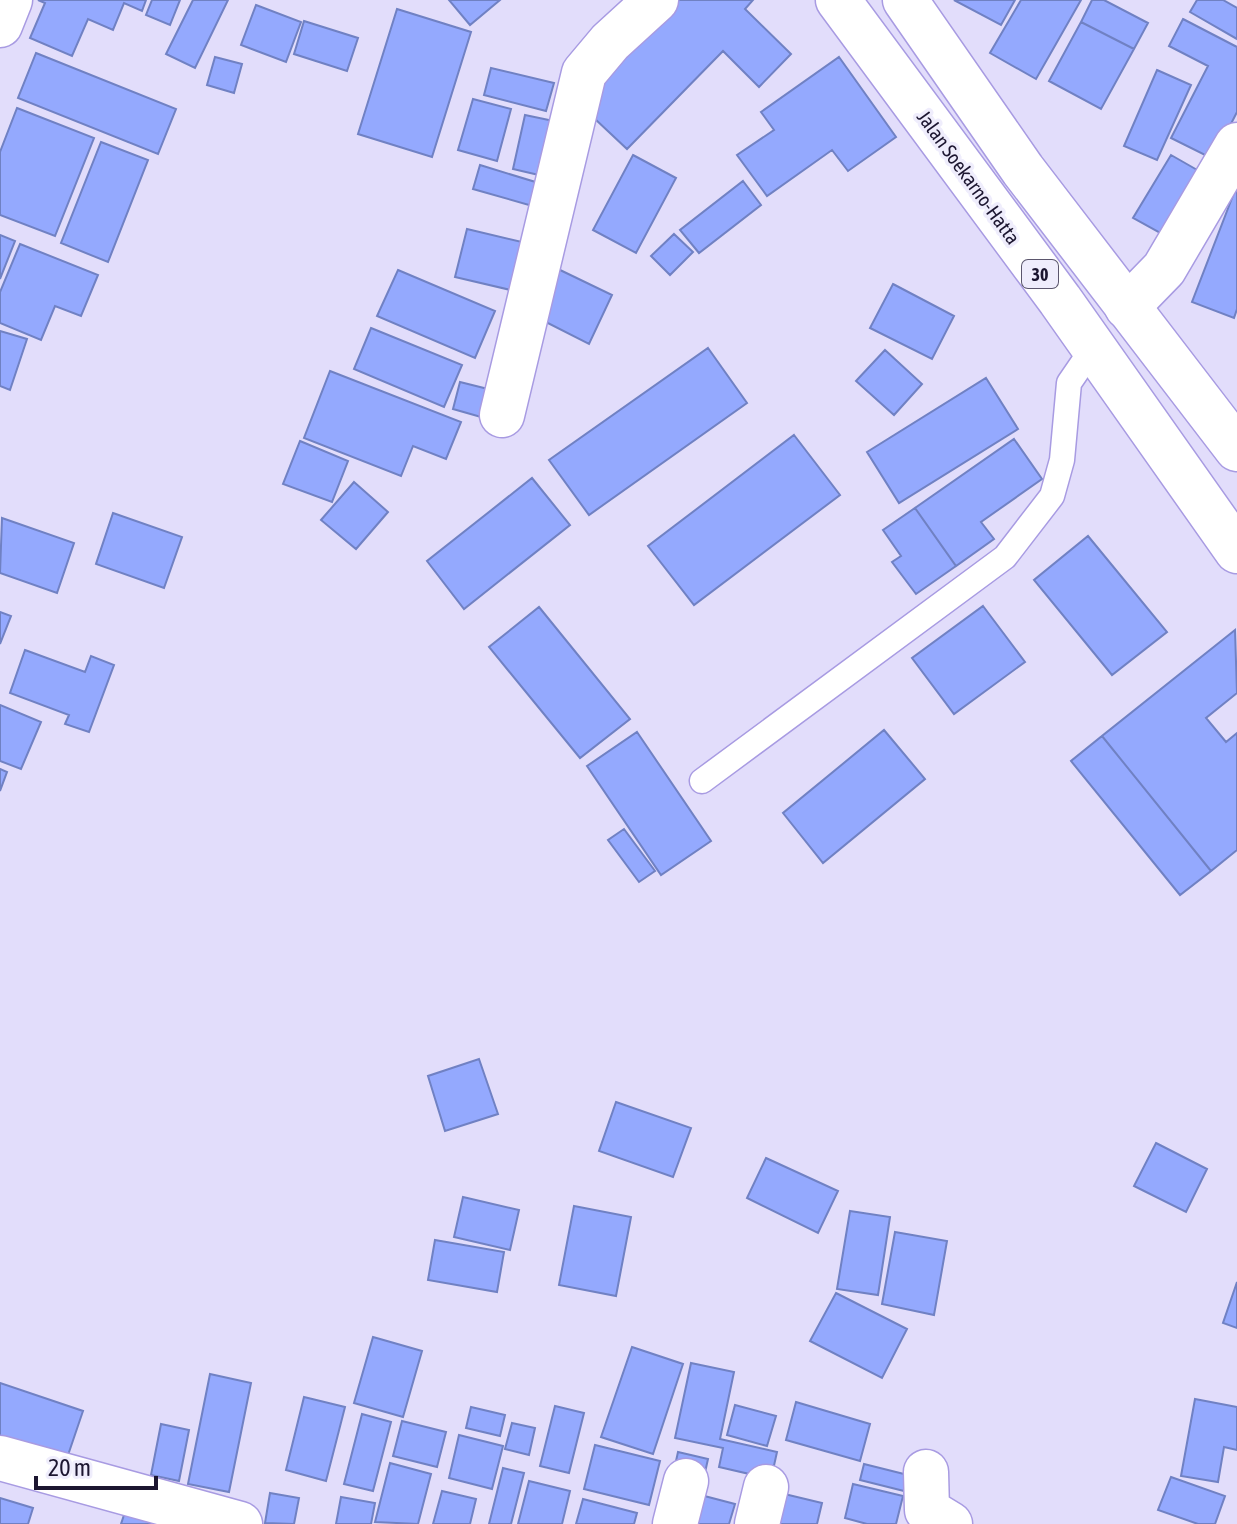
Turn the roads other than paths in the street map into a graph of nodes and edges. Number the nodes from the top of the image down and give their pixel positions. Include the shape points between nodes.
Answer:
1 (10, 0) edge
2 (656, 0) edge
3 (838, 0) edge
4 (905, 0) edge
5 (0, 25) edge
6 (1237, 145) edge
7 (1127, 307) junction
8 (1093, 348) junction
9 (502, 415) dead end
10 (1237, 449) edge
11 (1237, 551) edge
12 (702, 781) dead end
13 (0, 1458) edge
14 (926, 1472) dead end
15 (686, 1481) dead end
16 (240, 1524) edge
17 (675, 1524) edge
18 (950, 1524) edge

1 - 5 main road
2 - 9 main road via 584,73
3 - 8 main road, Jalan Soekarno-Hatta / 30
4 - 7 main road, 30
6 - 7 main road via 1164,269
7 - 10 main road, 30
8 - 11 main road, Jalan Soekarno-Hatta / 30
8 - 12 lane via 1069,383 1062,460 1052,496 1005,557
13 - 16 main road
14 - 18 main road via 927,1510
15 - 17 main road

